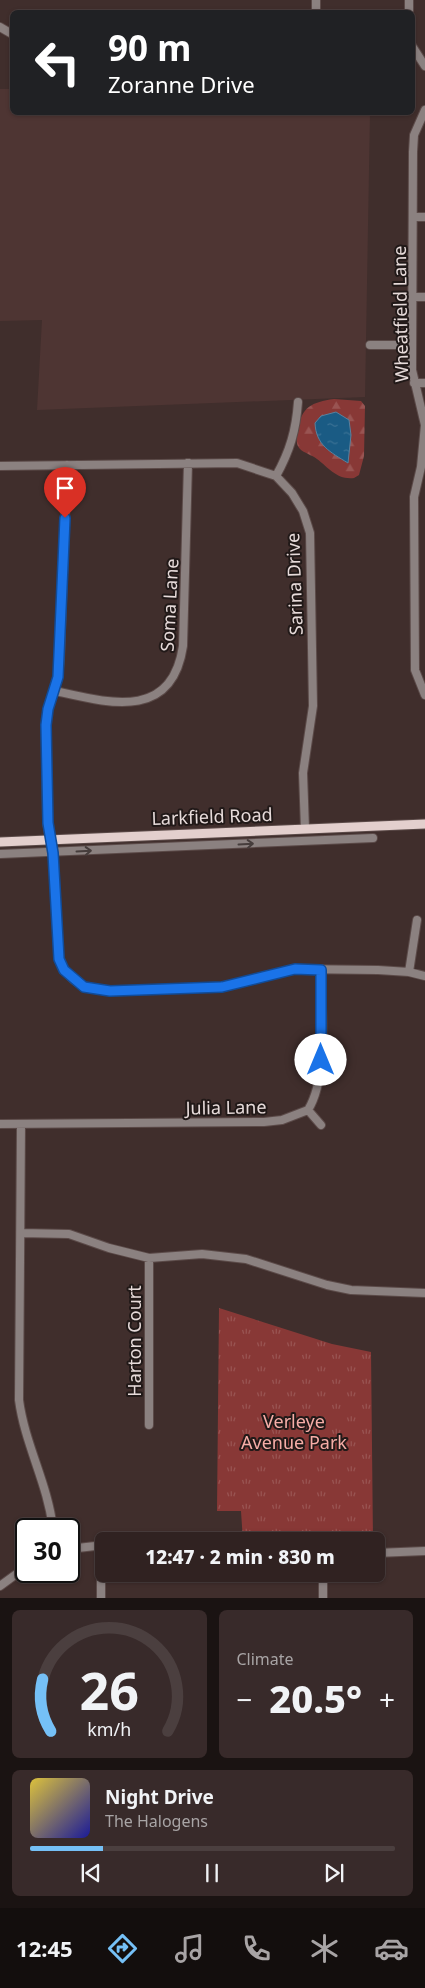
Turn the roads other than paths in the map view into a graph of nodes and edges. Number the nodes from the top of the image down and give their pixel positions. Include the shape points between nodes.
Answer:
1 (415, 51) edge
2 (425, 66) edge
3 (425, 110) edge
4 (413, 217) junction
5 (425, 217) edge
6 (413, 297) junction
7 (425, 297) edge
8 (370, 345) dead end
9 (412, 345) junction
10 (414, 383) junction
11 (425, 383) edge
12 (298, 402) dead end
13 (188, 464) junction
14 (67, 465) junction
15 (0, 466) edge
16 (423, 467) edge
17 (276, 476) junction
18 (55, 692) junction
19 (425, 695) edge
20 (425, 824) edge
21 (305, 829) junction
22 (374, 838) dead end
23 (50, 840) junction
24 (0, 842) edge
25 (53, 853) junction
26 (0, 854) edge
27 (417, 920) dead end
28 (321, 970) junction
29 (409, 972) junction
30 (425, 976) edge
31 (308, 1110) junction
32 (0, 1124) edge
33 (21, 1124) junction
34 (321, 1125) dead end
35 (21, 1232) junction
36 (149, 1258) junction
37 (425, 1293) edge
38 (149, 1425) dead end
39 (51, 1518) edge
40 (95, 1546) edge
41 (80, 1548) edge
42 (425, 1551) edge
43 (385, 1553) edge
44 (15, 1575) edge
45 (101, 1582) edge
46 (324, 1582) edge
47 (0, 1586) edge
48 (101, 1598) edge
49 (324, 1598) edge

1 - 2 street
3 - 4 street, Wheatfield Lane via 414,136
4 - 5 street
4 - 6 street, Wheatfield Lane
6 - 7 street
6 - 9 street, Wheatfield Lane
8 - 9 street
9 - 10 street, Wheatfield Lane
10 - 11 street
10 - 16 street, Wheatfield Lane via 425,425
12 - 17 street via 292,443
13 - 14 street, Sarina Drive
13 - 17 street, Sarina Drive via 237,463
13 - 18 street, Soma Lane via 183,646 180,666 172,681 161,692 147,698 114,704
14 - 15 street, Sarina Drive
14 - 18 street via 60,659
16 - 19 street, Wheatfield Lane via 414,497 416,670
17 - 21 street, Sarina Drive via 303,511 310,533 313,706 303,773
18 - 23 street via 46,725
20 - 21 main road, Larkfield Road
21 - 23 main road, Larkfield Road
25 -> 22 street, Larkfield Road
23 - 24 main road, Larkfield Road
23 - 25 street
25 - 26 street, Larkfield Road
25 - 28 street via 59,959 64,970 84,987 110,991 209,988 295,969
27 - 29 street
28 - 29 street
28 - 31 street via 320,1078 315,1099
29 - 30 street
31 - 33 street, Julia Lane via 282,1120 264,1122
31 - 34 street
32 - 33 street, Julia Lane
33 - 35 street
35 - 36 street via 69,1234
35 - 39 street via 19,1400 26,1436 47,1495
36 - 37 street via 202,1254 224,1256 246,1259 351,1290
36 - 38 street, Harton Court
40 - 41 street
42 - 43 street
44 - 47 street
45 - 48 street
46 - 49 street

